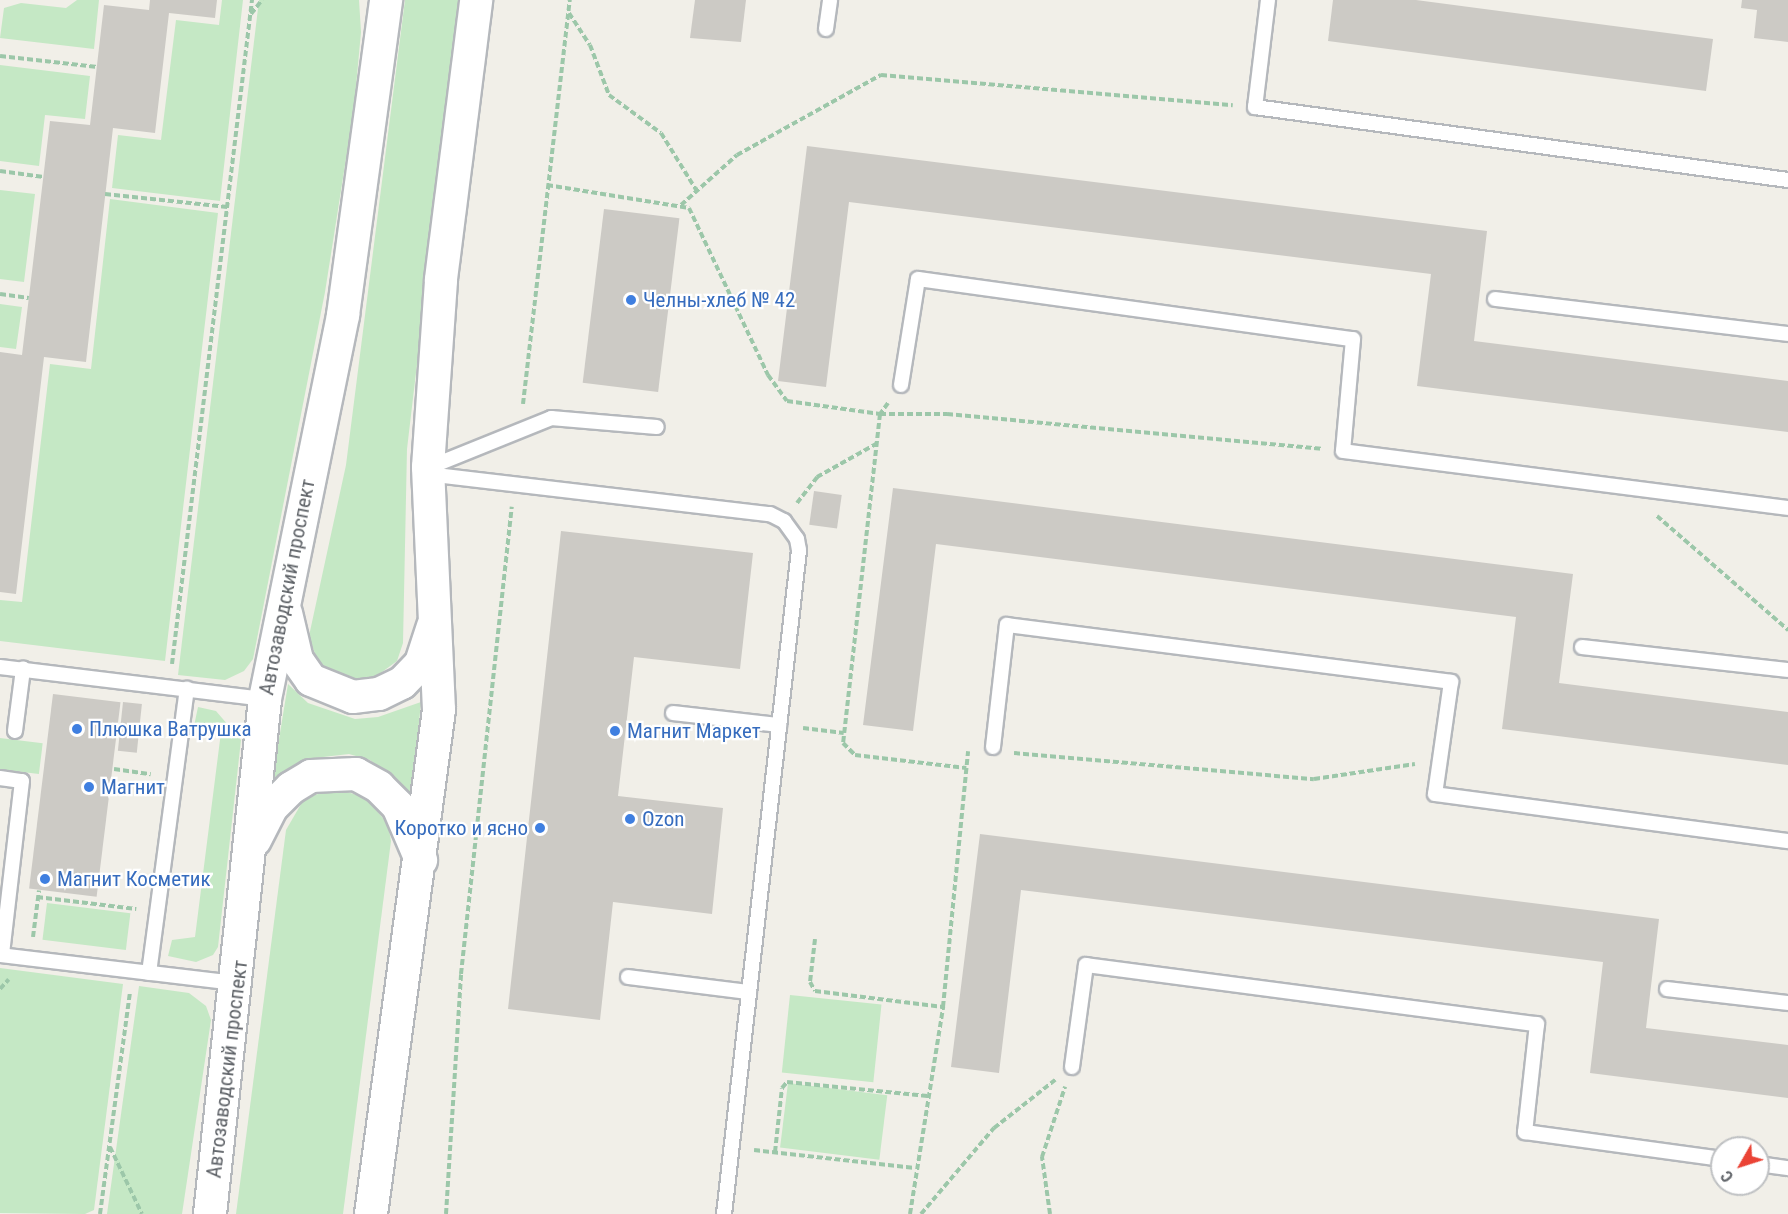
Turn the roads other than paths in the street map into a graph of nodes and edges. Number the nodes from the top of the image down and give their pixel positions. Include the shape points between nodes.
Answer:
1 (386, 0) edge
2 (476, 0) edge
3 (830, 0) edge
4 (1268, 0) edge
5 (826, 29) dead end
6 (1788, 180) edge
7 (1495, 299) dead end
8 (1788, 334) edge
9 (901, 385) dead end
10 (657, 427) dead end
11 (428, 471) junction
12 (1788, 508) edge
13 (283, 602) junction
14 (435, 624) junction
15 (1582, 647) dead end
16 (0, 667) edge
17 (23, 669) junction
18 (1788, 670) edge
19 (187, 689) junction
20 (265, 699) junction
21 (673, 713) dead end
22 (779, 725) junction
23 (15, 731) dead end
24 (993, 747) road end
25 (0, 778) edge
26 (1788, 841) edge
27 (249, 850) junction
28 (421, 861) junction
29 (1, 955) edge
30 (149, 973) junction
31 (628, 978) dead end
32 (238, 984) junction
33 (1667, 989) dead end
34 (749, 992) junction
35 (1788, 1003) edge
36 (1072, 1067) road end
37 (1710, 1157) edge
38 (1770, 1166) edge
39 (1788, 1168) edge
40 (210, 1214) edge
41 (371, 1214) edge
42 (724, 1214) edge

1 - 13 street, Автозаводский проспект via 343,315
2 - 11 street via 441,279
3 - 5 lane
4 - 6 lane via 1255,107
7 - 8 lane
9 - 12 lane via 918,279 1353,339 1343,451
10 - 11 lane via 551,418
11 - 14 street
11 - 22 lane via 770,514 784,521 800,550
13 - 14 street via 297,660 311,680 353,698 379,694 402,683 421,663
13 - 20 street, Автозаводский проспект
14 - 28 street via 439,710
15 - 18 lane
16 - 17 lane
17 - 19 lane
17 - 23 lane
19 - 20 lane
19 - 30 lane
20 - 27 street, Автозаводский проспект
21 - 22 lane
22 - 34 lane
24 - 26 lane via 1007,625 1451,682 1435,794
25 - 29 lane via 21,781
27 - 28 street via 272,807 291,788 332,772 356,774 379,787 398,806
27 - 32 street, Автозаводский проспект
28 - 41 street
29 - 30 lane
30 - 32 lane
31 - 34 lane
32 - 40 street, Автозаводский проспект
33 - 35 lane
34 - 42 lane
36 - 37 lane via 1086,965 1537,1024 1525,1132
38 - 39 lane

